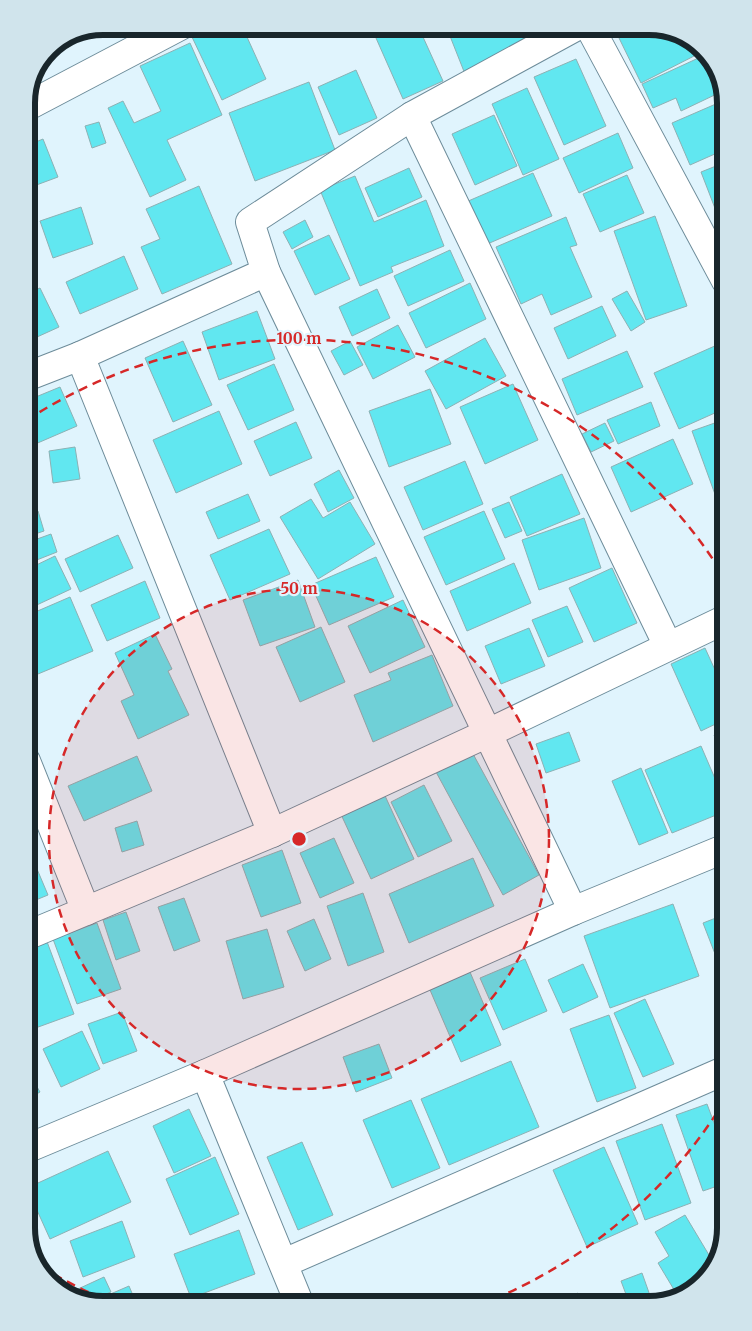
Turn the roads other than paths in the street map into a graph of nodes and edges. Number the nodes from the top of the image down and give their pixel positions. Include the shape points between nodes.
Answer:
1 (162, 35) edge
2 (560, 35) edge
3 (594, 35) edge
4 (35, 96) edge
5 (412, 116) junction
6 (717, 264) edge
7 (266, 272) junction
8 (80, 356) junction
9 (35, 374) edge
10 (717, 623) edge
11 (668, 646) junction
12 (488, 734) junction
13 (35, 784) edge
14 (272, 833) junction
15 (717, 852) edge
16 (86, 911) junction
17 (573, 911) junction
18 (35, 932) edge
19 (205, 1074) junction
20 (717, 1074) edge
21 (35, 1145) edge
22 (284, 1263) junction
23 (297, 1296) edge

1 - 4 street
2 - 5 street
3 - 6 street
5 - 7 street via 250,222
5 - 11 street
7 - 8 street
7 - 12 street
8 - 9 street
8 - 14 street
10 - 11 street
11 - 12 street
12 - 14 street
12 - 17 street
13 - 16 street
14 - 16 street
15 - 17 street
16 - 18 street
17 - 19 street
19 - 21 street
19 - 22 street
20 - 22 street
22 - 23 street

